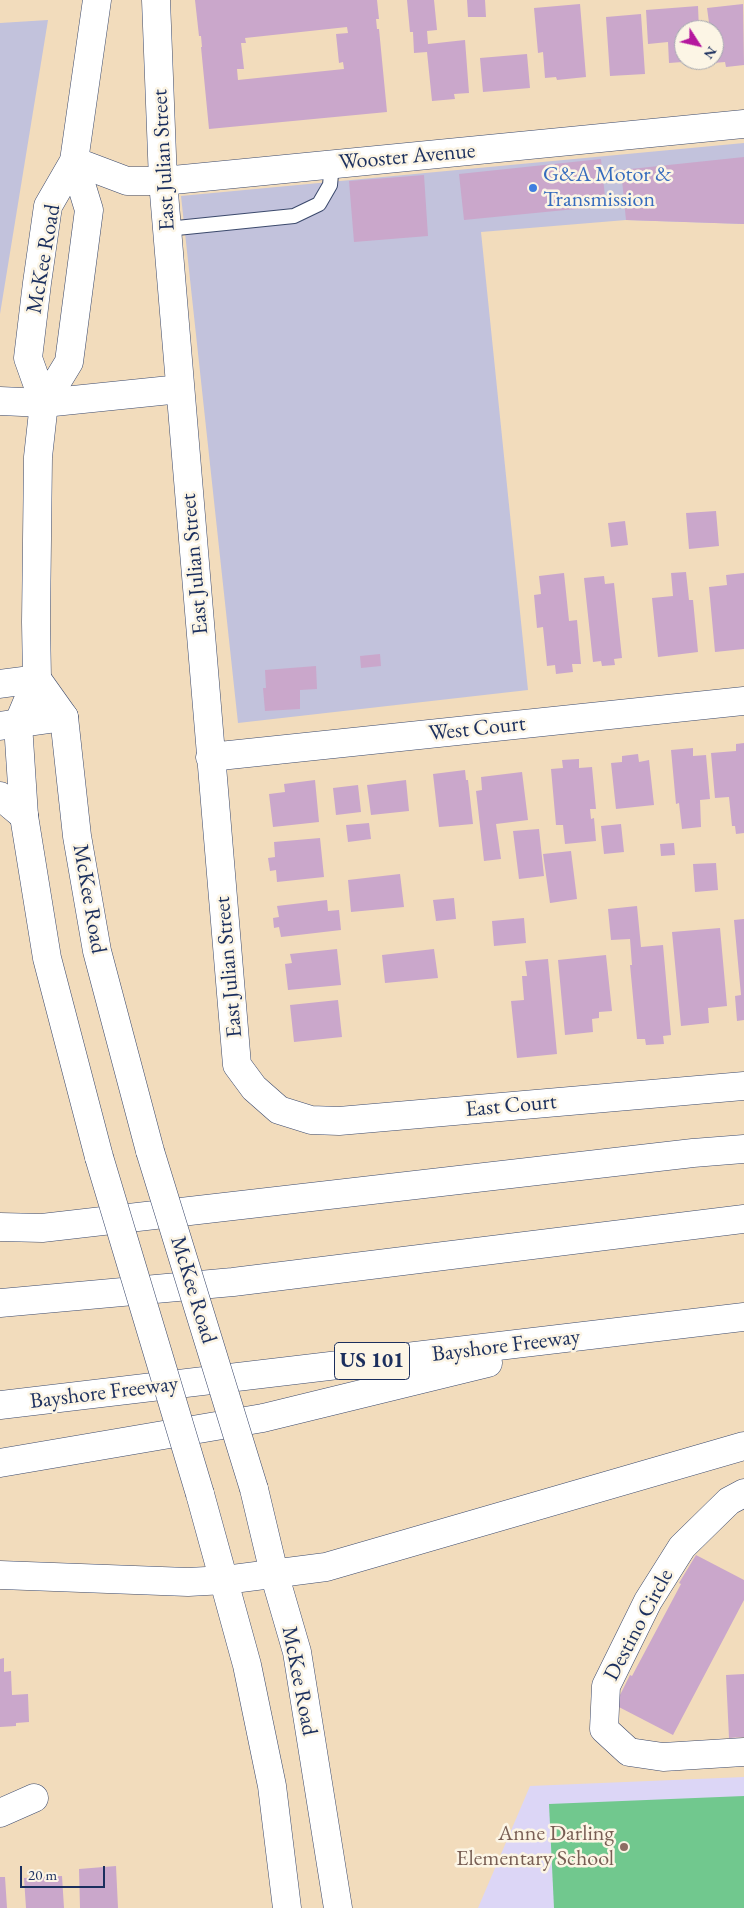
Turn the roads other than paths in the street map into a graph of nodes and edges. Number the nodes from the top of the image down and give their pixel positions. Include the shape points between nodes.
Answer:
1 (97, 0) edge
2 (156, 0) edge
3 (744, 124) edge
4 (74, 161) junction
5 (332, 164) junction
6 (163, 181) junction
7 (167, 230) junction
8 (180, 389) junction
9 (0, 401) edge
10 (44, 403) junction
11 (37, 679) junction
12 (0, 684) edge
13 (744, 701) edge
14 (64, 717) junction
15 (9, 725) edge
16 (210, 757) junction
17 (0, 796) edge
18 (24, 816) junction
19 (744, 1086) edge
20 (279, 1110) joint
21 (744, 1149) edge
22 (744, 1219) edge
23 (0, 1227) edge
24 (0, 1303) edge
25 (744, 1317) edge
26 (602, 1335) junction
27 (0, 1405) edge
28 (744, 1446) edge
29 (0, 1463) edge
30 (744, 1493) edge
31 (274, 1573) junction
32 (0, 1575) edge
33 (225, 1580) junction
34 (744, 1752) edge
35 (34, 1798) dead end
36 (0, 1813) edge
37 (287, 1908) edge
38 (338, 1908) edge

1 - 4 main road
2 - 6 main road, East Julian Street
3 - 5 main road, Wooster Avenue
4 - 6 main road, Wooster Avenue via 127,181
4 - 10 main road, McKee Road via 89,210 69,362
4 - 10 main road, McKee Road via 48,206 37,282 28,358
5 - 6 main road, Wooster Avenue
5 - 7 lane via 330,185 319,204 294,216
6 - 7 main road, East Julian Street
7 - 8 main road, East Julian Street
8 - 10 main road
8 - 16 main road, East Julian Street
9 - 10 main road
10 - 11 main road, McKee Road via 36,501
11 - 12 main road
11 - 14 main road, McKee Road
11 - 15 main road, McKee Road
13 - 16 main road, West Court
14 - 15 main road
14 - 31 main road, McKee Road, bridge via 77,836 97,951 150,1151 254,1489
15 - 18 main road, McKee Road
16 - 20 main road, East Julian Street via 237,1065 254,1088
17 - 18 main road
18 - 33 main road, McKee Road, bridge via 48,958 99,1157
19 - 20 main road, East Court via 339,1121 311,1120
21 - 23 main road via 693,1152 42,1228
22 - 24 main road via 232,1282
25 - 26 main road, Bayshore Freeway / US 101
26 - 27 main road, Bayshore Freeway / US 101
26 - 29 main road via 263,1418
28 - 31 main road via 326,1567
30 - 34 main road, Destino Circle via 729,1501 682,1547 648,1601 606,1686 604,1729 629,1752 663,1757
31 - 33 main road
31 - 38 main road, McKee Road via 298,1652
32 - 33 main road via 188,1582
33 - 37 main road, McKee Road via 247,1665 272,1786
35 - 36 main road

